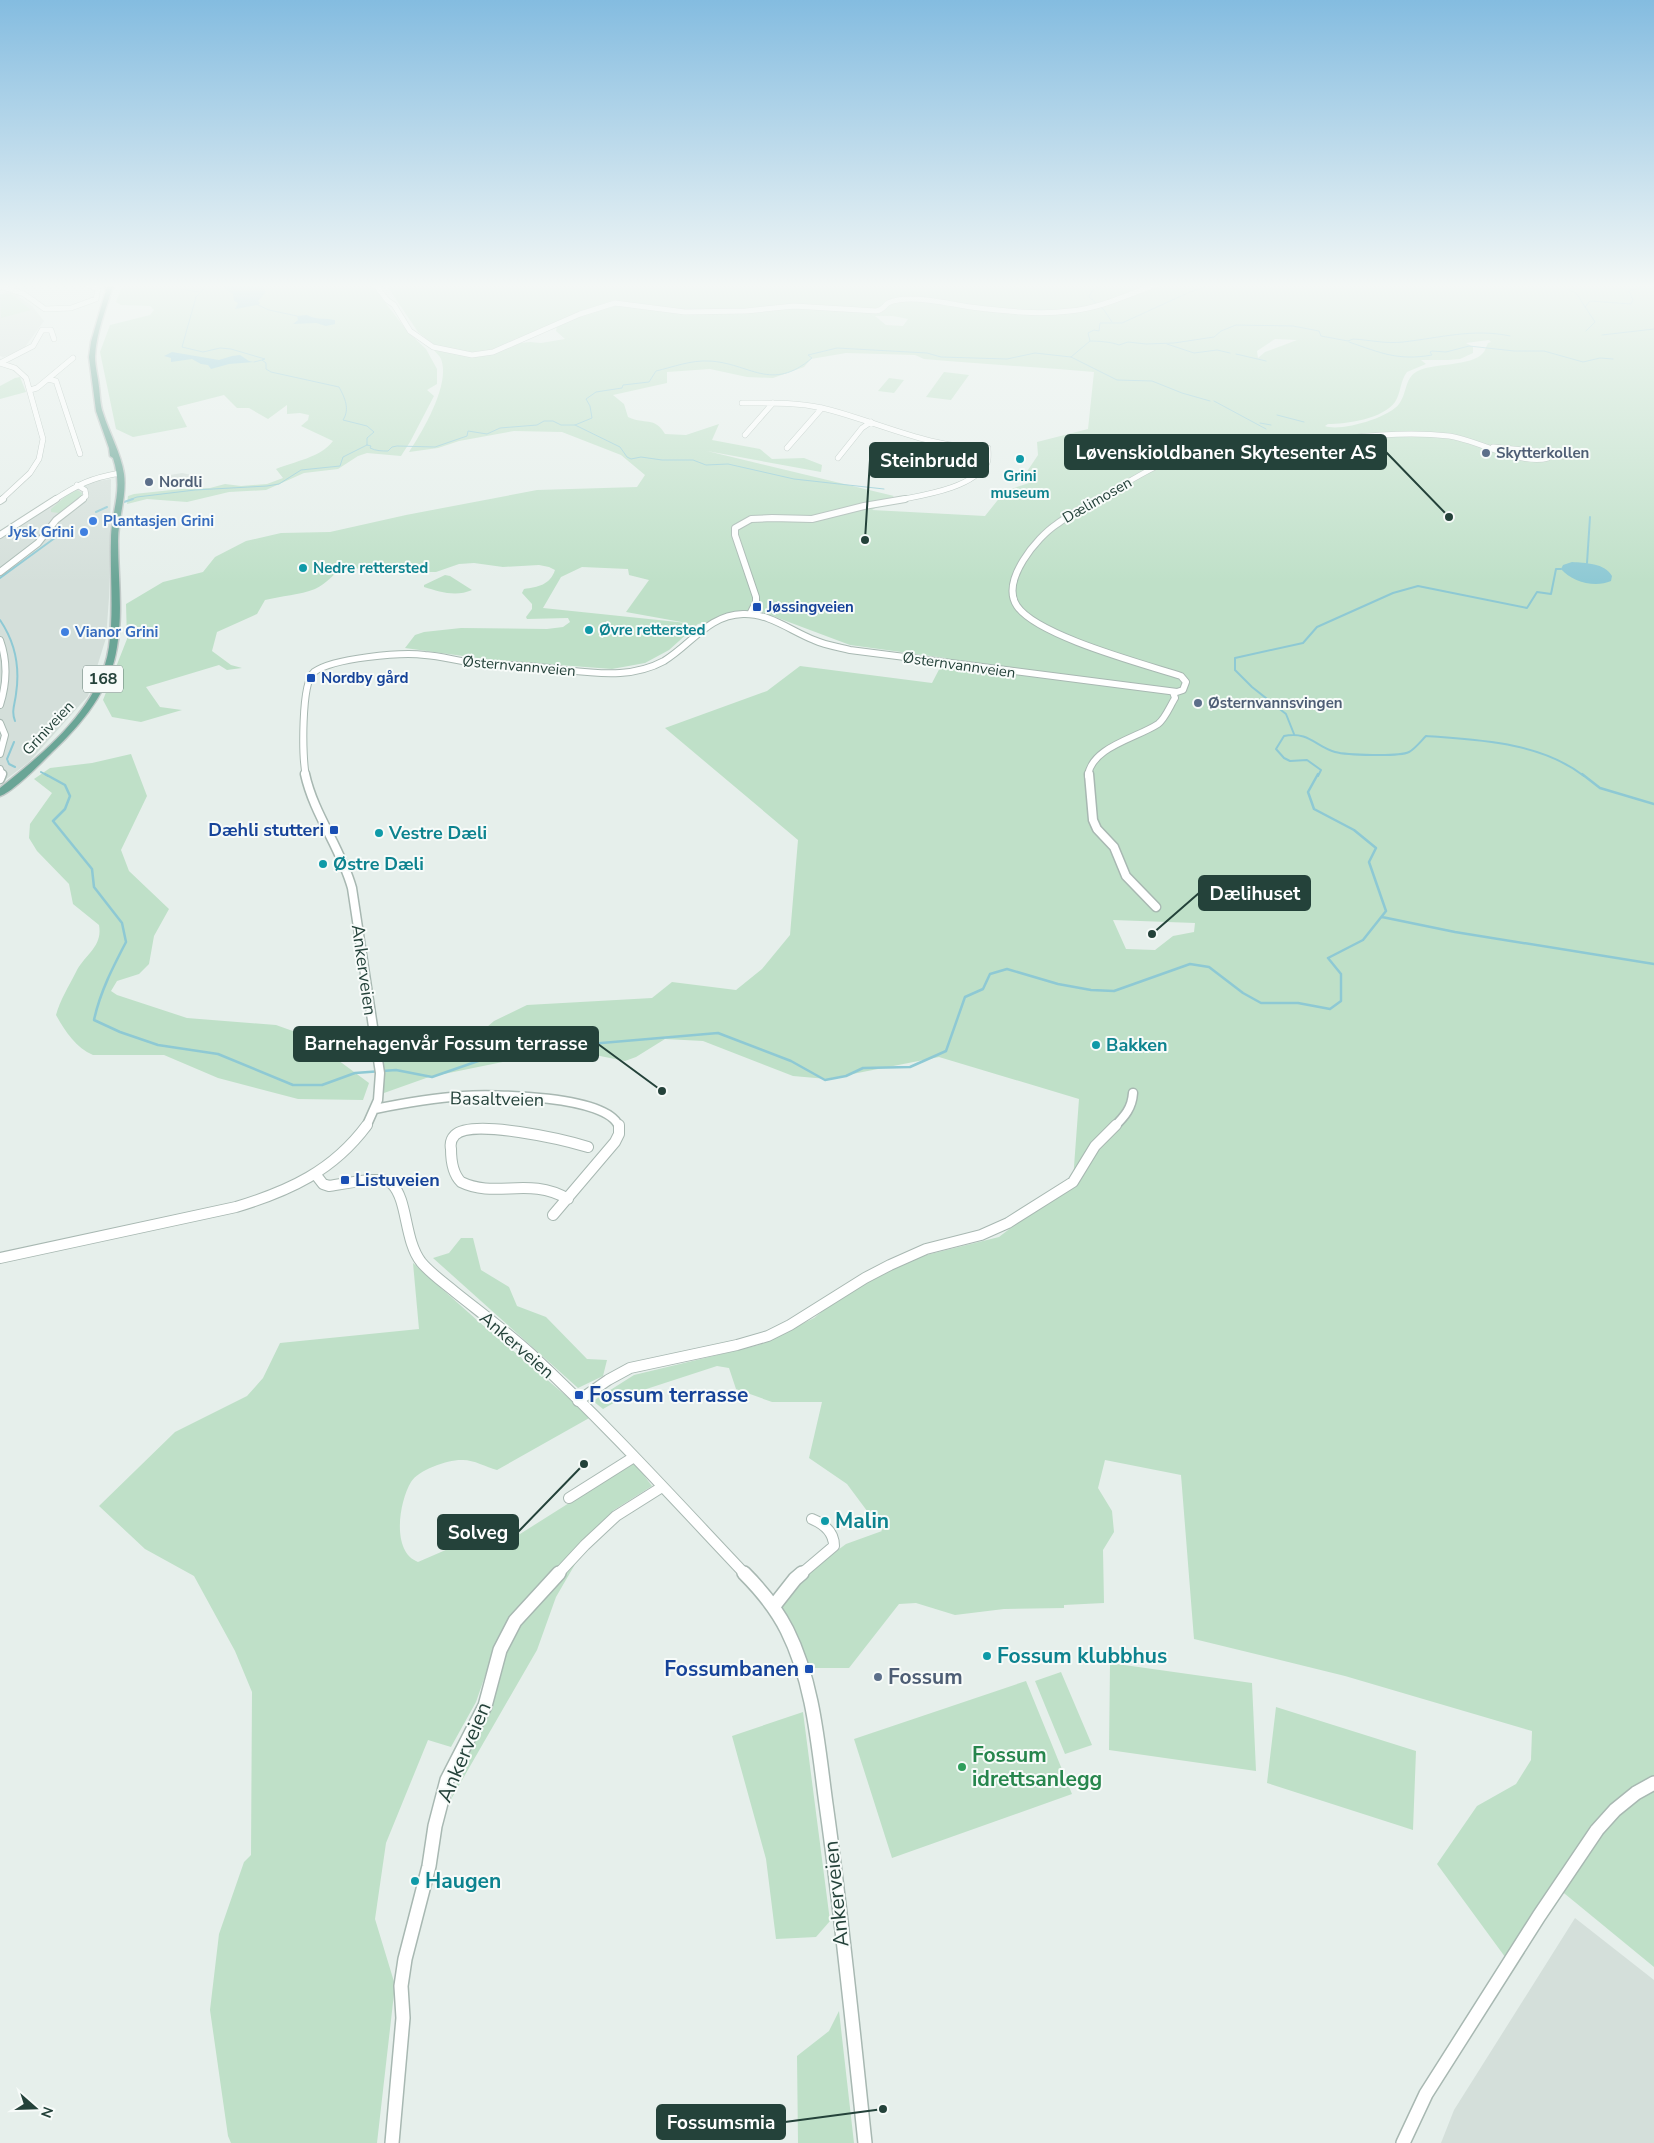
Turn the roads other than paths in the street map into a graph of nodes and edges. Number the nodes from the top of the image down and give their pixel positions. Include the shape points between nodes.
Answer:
1 (27, 383) edge
2 (41, 383) edge
3 (57, 383) edge
4 (95, 383) edge
5 (30, 390) junction
6 (742, 403) dead end
7 (774, 403) junction
8 (822, 408) junction
9 (871, 422) junction
10 (745, 435) dead end
11 (1493, 447) junction
12 (787, 448) dead end
13 (80, 454) dead end
14 (838, 458) dead end
15 (117, 474) junction
16 (77, 485) junction
17 (0, 500) edge
18 (0, 536) edge
19 (0, 572) edge
20 (750, 614) junction
21 (713, 621) joint
22 (0, 640) edge
23 (312, 674) joint
24 (1175, 692) junction
25 (0, 705) edge
26 (0, 723) edge
27 (0, 754) edge
28 (0, 769) edge
29 (0, 779) edge
30 (0, 793) edge
31 (1156, 907) dead end
32 (1133, 1093) dead end
33 (376, 1109) junction
34 (588, 1147) dead end
35 (316, 1175) junction
36 (568, 1199) junction
37 (553, 1215) dead end
38 (0, 1258) edge
39 (578, 1401) junction
40 (634, 1458) junction
41 (662, 1487) junction
42 (569, 1498) dead end
43 (812, 1519) dead end
44 (773, 1607) junction
45 (1654, 1783) edge
46 (392, 2143) edge
47 (865, 2143) edge
48 (1403, 2143) edge

1 - 5 street
2 - 5 street
3 - 13 street
4 - 15 main road, Griniveien / 168 via 99,411
5 - 17 street via 43,439 39,459 19,485
6 - 7 street
7 - 8 street
7 - 10 street
8 - 9 street
8 - 12 street
9 - 14 street via 862,428
9 - 20 street via 934,444 988,448 988,461 973,477 921,496 819,518 758,518 741,523 735,535 756,597
11 - 11 street, Dælimosen via 1532,460 1548,458 1542,452
11 - 24 street, Dælimosen via 1450,436 1419,433 1222,448 1162,464 1056,524 1038,539 1014,578 1011,592 1017,607 1050,632 1181,676 1186,684 1183,690
15 - 16 street via 93,478
15 - 30 main road, Griniveien / 168 via 121,494 115,525 114,634 105,673 68,731
16 - 18 street
16 - 19 street via 85,490 86,496 56,520 38,543
20 - 21 street
20 - 24 street, Østernvannveien via 775,621 820,642 850,650
21 - 23 street, Østernvannveien via 666,660 631,672 609,674 474,664 411,653 334,665
22 - 25 street via 6,684
23 - 33 street, Ankerveien via 307,685 305,772 309,790 350,876 379,1069
24 - 31 street via 1160,723 1095,759 1088,781 1097,829 1114,847 1126,876
26 - 27 street via 5,735
28 - 29 street
32 - 39 street via 1132,1104 1125,1116 1095,1146 1073,1182 1008,1223 982,1235 931,1248 890,1265 768,1336 630,1368
33 - 35 street, Ankerveien via 352,1145
33 - 36 street, Basaltveien via 450,1097 492,1095 546,1099 606,1112 618,1123 617,1138
34 - 36 street via 545,1135 506,1131 465,1130 451,1140 456,1175 463,1183 484,1188 543,1188
35 - 38 street via 280,1194 243,1206
35 - 39 street, Ankerveien via 329,1186 377,1180 393,1185 400,1198 410,1243 420,1261 530,1353
36 - 37 street, Basaltveien
39 - 40 street, Ankerveien
40 - 41 street, Ankerveien
40 - 42 street
41 - 44 street, Ankerveien via 749,1577
41 - 46 street, Ankerveien via 616,1516 585,1545 515,1621 500,1650 484,1706 448,1780 405,1959
43 - 44 street via 820,1522 831,1534 834,1546 795,1579
44 - 47 street, Ankerveien via 797,1652 813,1713 835,1870
45 - 48 street via 1615,1810 1597,1830 1426,2094

